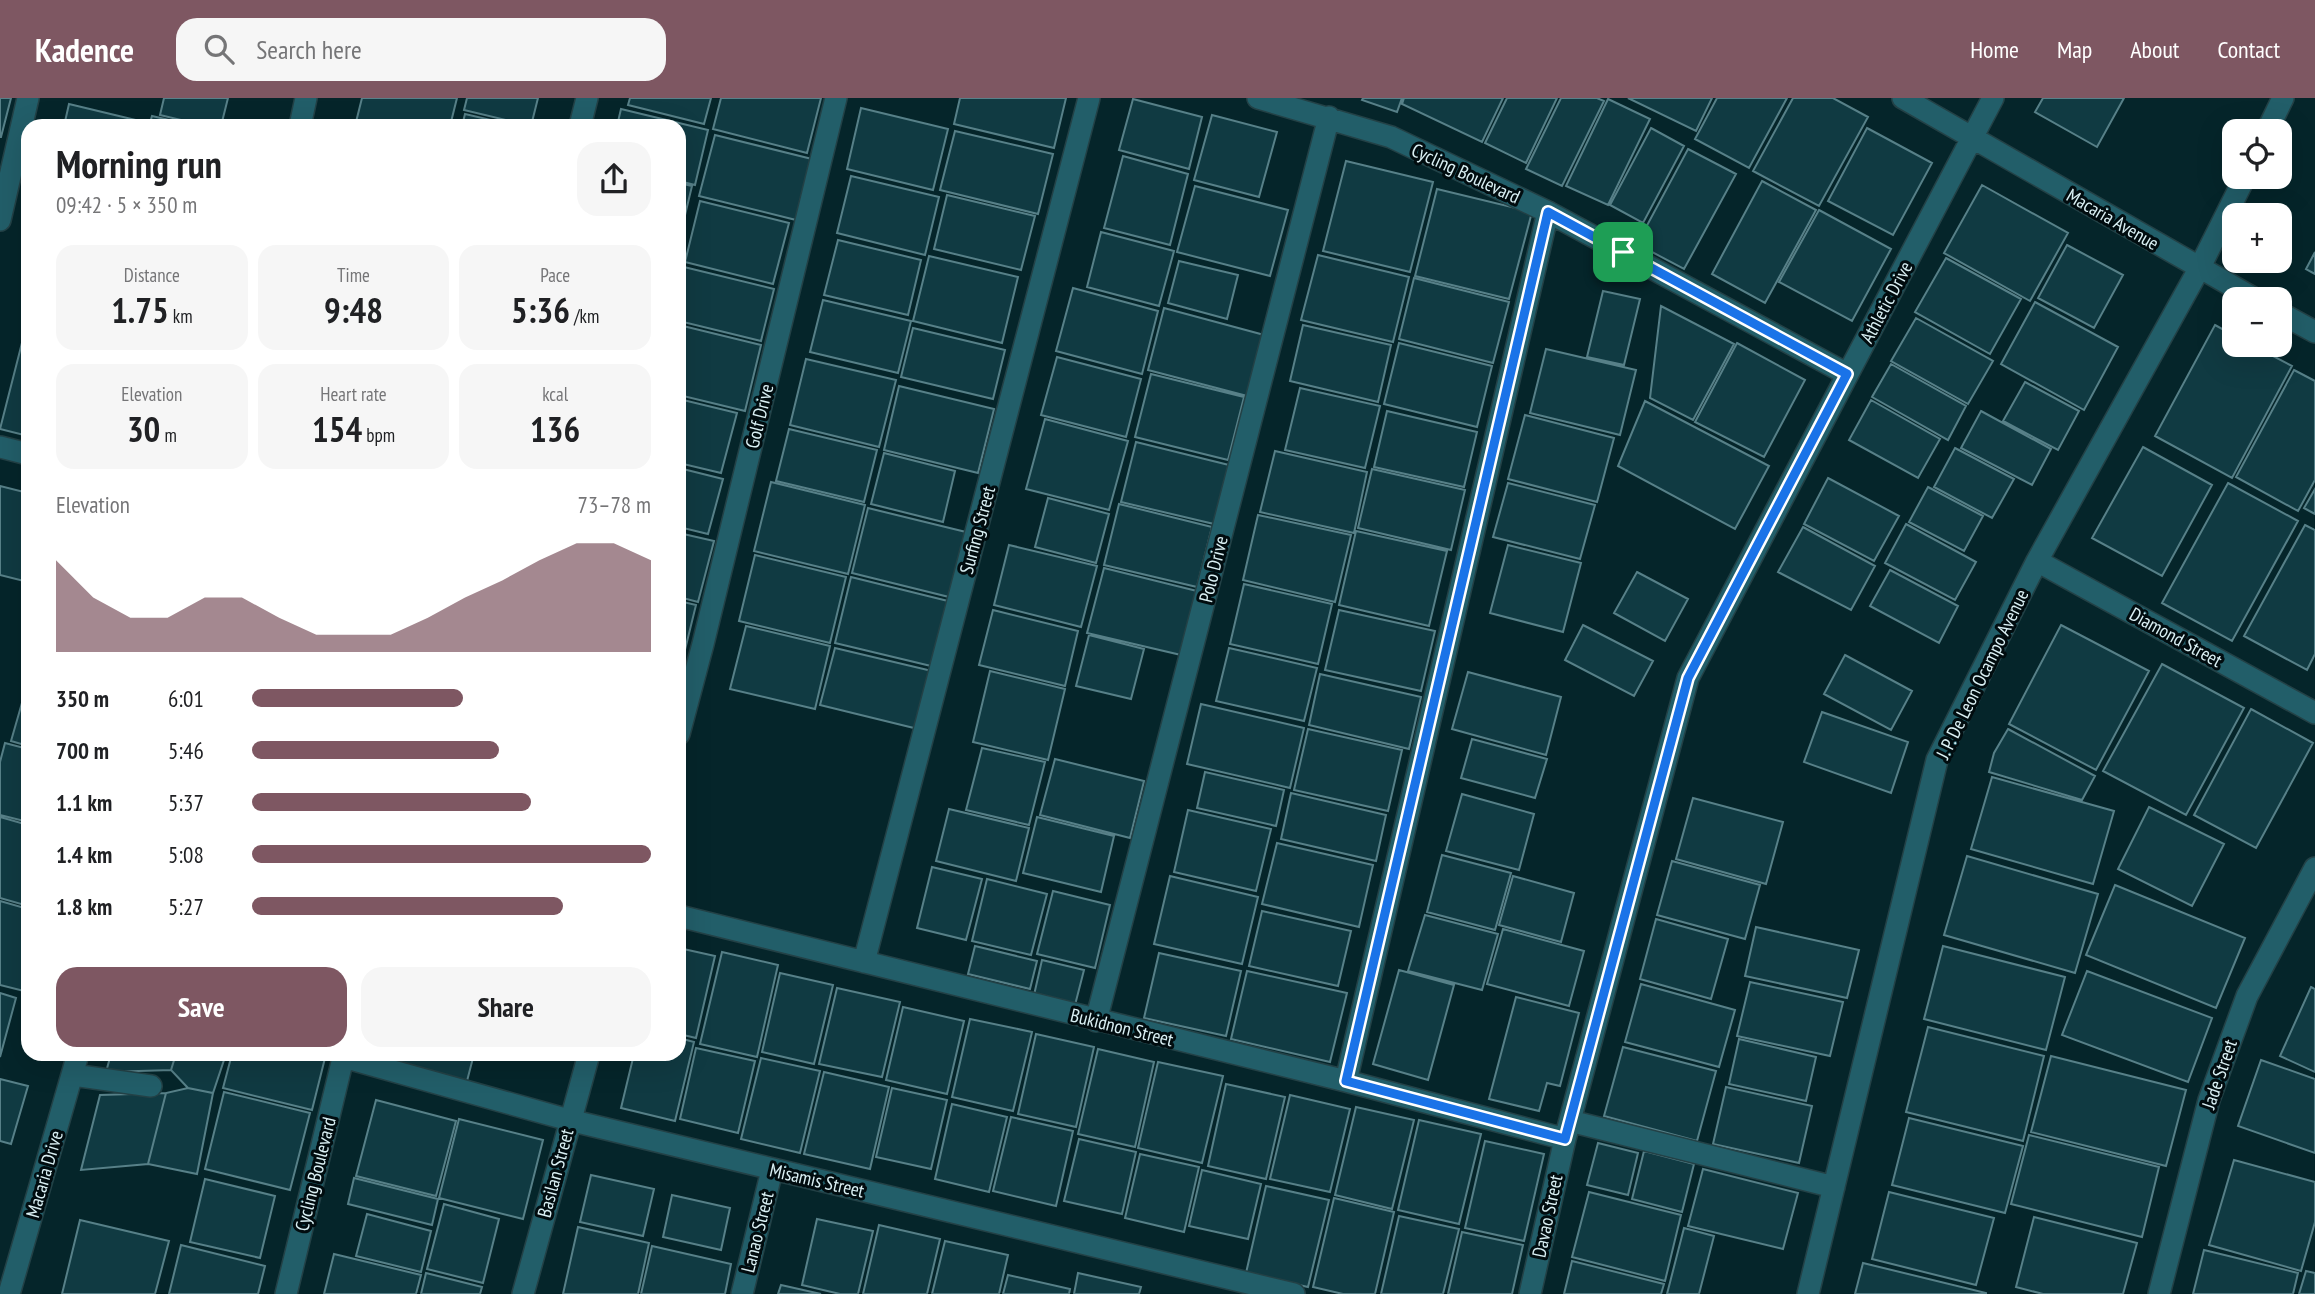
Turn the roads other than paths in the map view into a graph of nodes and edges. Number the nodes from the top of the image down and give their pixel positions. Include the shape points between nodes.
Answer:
1 (28, 98) edge
2 (306, 98) edge
3 (587, 98) edge
4 (836, 98) edge
5 (1089, 98) edge
6 (1258, 98) edge
7 (1903, 98) edge
8 (1993, 98) edge
9 (2283, 98) edge
10 (1329, 117) junction
11 (23, 119) edge
12 (302, 119) edge
13 (582, 119) edge
14 (2273, 119) edge
15 (21, 128) edge
16 (1973, 137) junction
17 (2239, 189) edge
18 (1548, 212) junction
19 (0, 220) edge
20 (2199, 269) junction
21 (2233, 287) edge
22 (2292, 320) edge
23 (2315, 332) edge
24 (1847, 374) junction
25 (0, 447) edge
26 (21, 452) edge
27 (2037, 561) junction
28 (686, 707) edge
29 (2315, 713) edge
30 (2315, 868) edge
31 (686, 918) edge
32 (864, 962) junction
33 (1096, 1021) junction
34 (76, 1061) edge
35 (343, 1061) edge
36 (365, 1061) edge
37 (587, 1061) edge
38 (73, 1074) junction
39 (1346, 1081) junction
40 (150, 1086) dead end
41 (569, 1119) junction
42 (1567, 1130) junction
43 (772, 1170) junction
44 (1834, 1186) junction
45 (9, 1294) edge
46 (286, 1294) edge
47 (523, 1294) edge
48 (742, 1294) edge
49 (1294, 1294) edge
50 (1530, 1294) edge
51 (1808, 1294) edge
52 (2159, 1294) edge

1 - 11 street
2 - 12 street
3 - 13 street
4 - 28 street, Golf Drive
5 - 32 street, Surfing Street
6 - 10 street, Cycling Boulevard
7 - 16 street
8 - 16 street, Athletic Drive
9 - 14 street
10 - 18 street, Cycling Boulevard via 1391,137
10 - 33 street, Polo Drive
15 - 19 street
16 - 20 street, Macaria Avenue
16 - 24 street, Athletic Drive
17 - 20 street, J. P. De Leon Ocampo Avenue
18 - 24 street, Cycling Boulevard
18 - 39 street
20 - 21 street, Macaria Avenue
20 - 27 street, J. P. De Leon Ocampo Avenue
22 - 23 street
24 - 42 street, Athletic Drive via 1688,678
25 - 26 street
27 - 29 street, Diamond Street
27 - 44 street, J. P. De Leon Ocampo Avenue via 1937,760
30 - 52 street, Jade Street via 2247,996 2209,1100
31 - 32 street, Bukidnon Street
32 - 33 street, Bukidnon Street
33 - 39 street, Bukidnon Street
34 - 38 street, Macaria Drive
35 - 46 street, Cycling Boulevard
36 - 41 street, Misamis Street
37 - 41 street, Basilan Street
38 - 40 street
38 - 45 street, Macaria Drive
39 - 42 street, Bukidnon Street
41 - 43 street, Misamis Street
41 - 47 street, Basilan Street
42 - 44 street, Bukidnon Street
42 - 50 street, Davao Street
43 - 48 street, Lanao Street
43 - 49 street, Misamis Street
44 - 51 street, J. P. De Leon Ocampo Avenue

